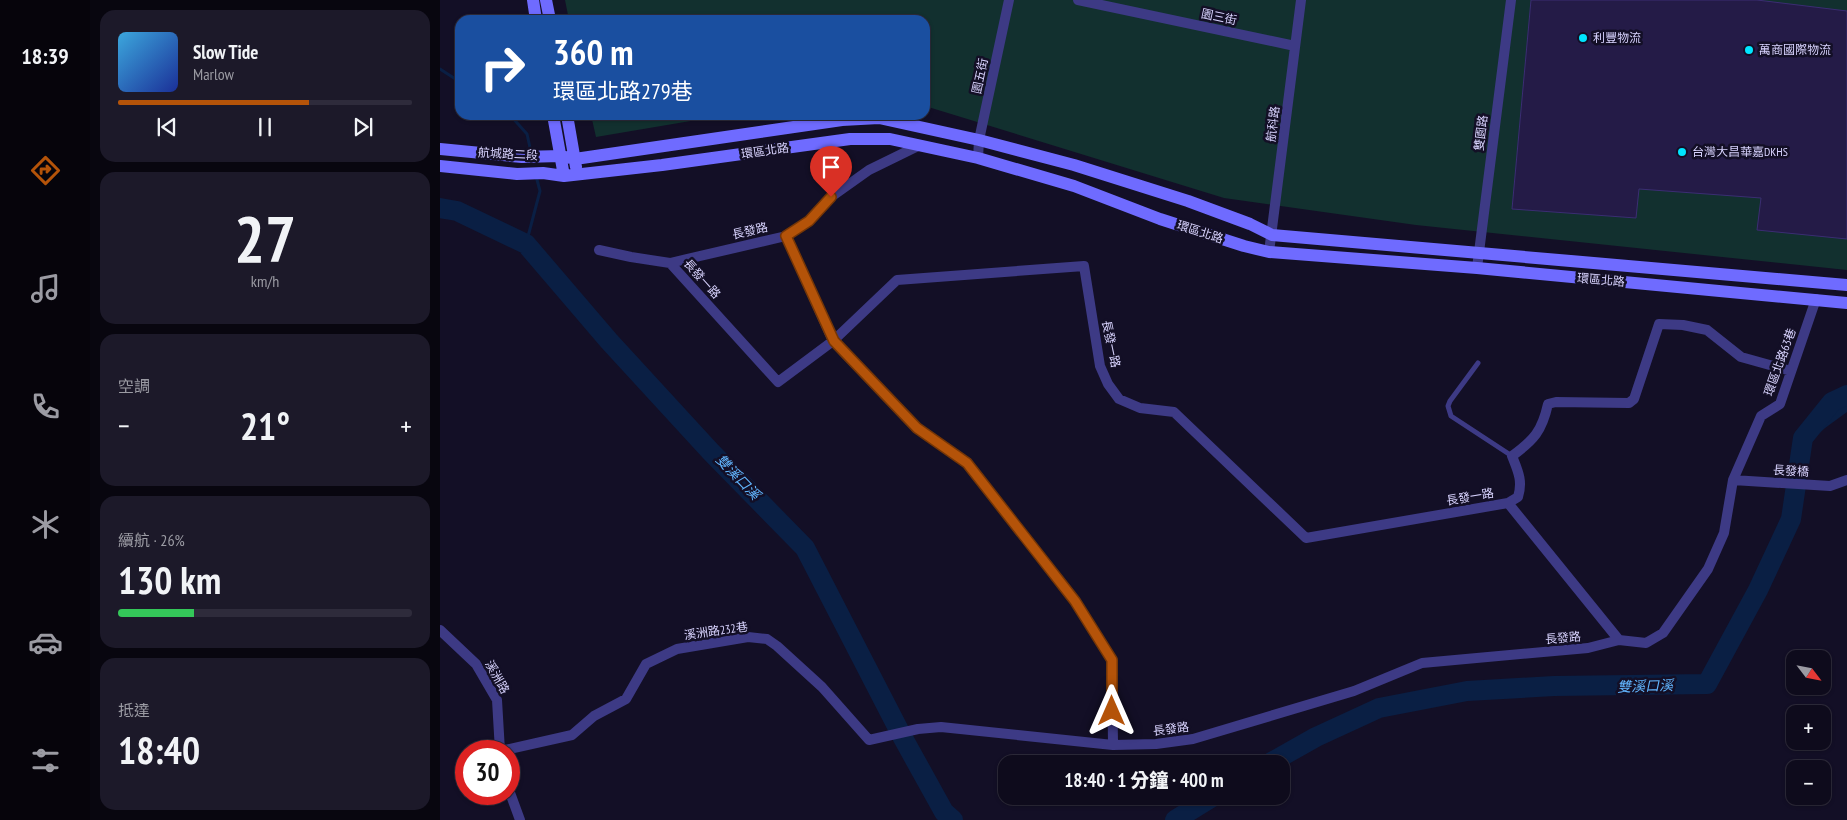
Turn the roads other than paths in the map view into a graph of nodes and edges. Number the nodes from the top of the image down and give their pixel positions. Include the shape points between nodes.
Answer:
1 (533, 0) edge
2 (546, 0) edge
3 (1009, 0) edge
4 (1078, 0) edge
5 (1301, 0) edge
6 (1511, 0) edge
7 (535, 15) edge
8 (549, 15) edge
9 (1295, 46) junction
10 (554, 120) edge
11 (568, 120) edge
12 (842, 120) edge
13 (888, 120) edge
14 (979, 140) junction
15 (918, 146) junction
16 (440, 149) edge
17 (561, 156) junction
18 (978, 158) junction
19 (575, 159) junction
20 (440, 166) edge
21 (571, 175) junction
22 (1272, 235) junction
23 (786, 236) junction
24 (599, 250) dead end
25 (1269, 252) junction
26 (1479, 252) junction
27 (670, 263) junction
28 (1477, 268) junction
29 (1847, 285) edge
30 (1816, 299) junction
31 (1847, 303) edge
32 (834, 341) junction
33 (1478, 363) dead end
34 (1791, 371) junction
35 (1512, 456) junction
36 (1733, 480) junction
37 (1847, 480) edge
38 (1508, 503) junction
39 (440, 630) edge
40 (1620, 640) junction
41 (499, 740) edge
42 (1113, 745) junction
43 (520, 747) edge
44 (514, 805) edge
45 (520, 820) edge

1 - 7 street
2 - 8 street
3 - 14 street, 園五街
4 - 9 street, 園三街
5 - 9 street, 航科路
6 - 26 street, 雙園路
9 - 22 street, 航科路
10 - 17 street
11 - 19 street
12 - 19 street, 環區北路
13 - 14 street, 環區北路
14 - 18 street, 園五街
14 - 22 street, 環區北路 via 1074,165 1197,204
15 - 18 street, 環區北路
15 - 21 street, 環區北路 via 890,139 850,139 662,166
15 - 23 street via 869,170 831,197 809,221
16 - 17 street, 航城路二段 via 524,157
17 - 19 street, 航城路二段
17 - 21 street
18 - 25 street, 環區北路 via 1074,186 1160,219
19 - 21 street
20 - 21 street, 航城路二段
22 - 25 street, 航科路
22 - 26 street, 環區北路
23 - 27 street, 長發路
23 - 32 street, 長發路
24 - 27 street, 長發路
25 - 28 street, 環區北路
26 - 28 street, 雙園路
26 - 29 street, 環區北路
27 - 32 street, 長發一路 via 778,382
28 - 30 street, 環區北路
30 - 31 street, 環區北路
30 - 34 street, 環區北路63巷
32 - 38 street, 長發一路 via 896,280 1084,266 1100,366 1119,399 1140,408 1174,412 1306,538
32 - 42 street, 長發路 via 917,428 967,463 1075,601 1112,660
33 - 35 lane via 1450,401 1451,416
34 - 35 street via 1741,357 1707,330 1659,324 1634,399 1629,403 1548,404 1537,435
34 - 36 street, 環區北路63巷 via 1780,404 1761,416
35 - 38 street via 1520,476 1520,490 1518,498
36 - 37 street, 長發橋 via 1830,486
36 - 40 street, 長發路 via 1724,533 1708,569 1662,633 1646,643
38 - 40 street, 長發一路
39 - 41 street, 溪洲路 via 476,664 497,700
40 - 42 street, 長發路 via 1588,648 1422,663 1354,691 1193,739
42 - 43 street, 溪洲路232巷 via 941,727 870,740 822,687 777,646 767,639 748,637 677,649 646,664 626,699 594,716 572,735
44 - 45 street

